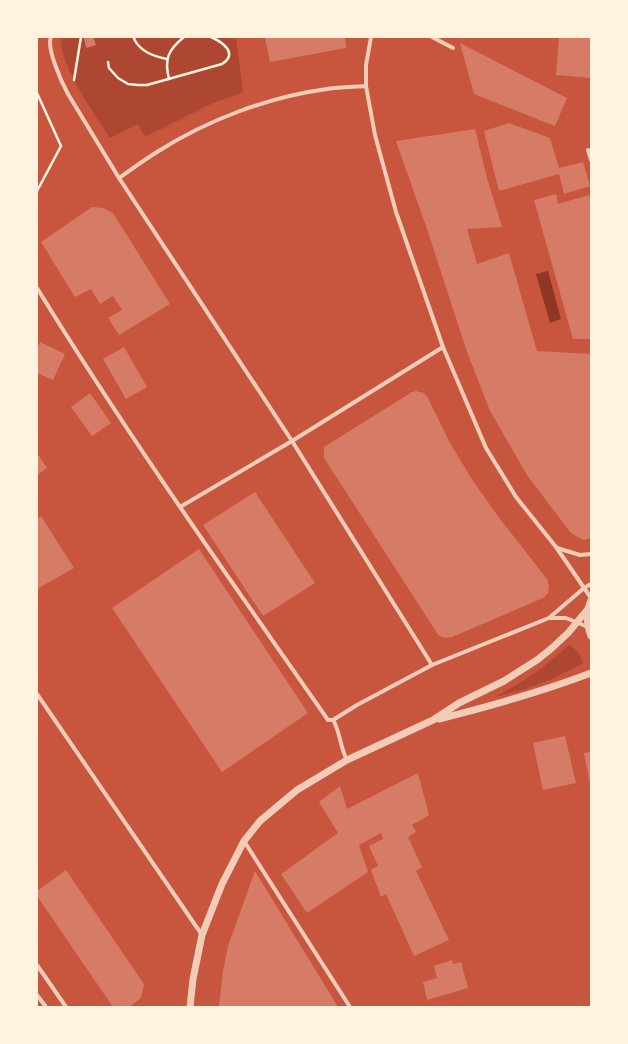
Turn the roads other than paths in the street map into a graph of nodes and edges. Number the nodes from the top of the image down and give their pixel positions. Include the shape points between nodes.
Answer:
1 (51, 37) edge
2 (370, 37) edge
3 (432, 37) edge
4 (453, 48) dead end
5 (366, 86) junction
6 (588, 150) dead end
7 (591, 160) edge
8 (120, 178) junction
9 (37, 288) edge
10 (443, 347) junction
11 (292, 441) junction
12 (180, 507) junction
13 (556, 548) junction
14 (591, 554) edge
15 (591, 584) edge
16 (584, 588) junction
17 (591, 599) edge
18 (588, 609) junction
19 (549, 618) junction
20 (577, 622) junction
21 (588, 627) junction
22 (591, 636) edge
23 (432, 665) junction
24 (591, 673) edge
25 (37, 694) edge
26 (333, 720) junction
27 (433, 720) junction
28 (346, 760) junction
29 (244, 841) junction
30 (202, 935) junction
31 (37, 965) edge
32 (37, 995) edge
33 (46, 1007) edge
34 (66, 1007) edge
35 (190, 1007) edge
36 (350, 1007) edge

1 - 8 street via 52,56 64,87
2 - 5 street
3 - 4 street
5 - 8 street via 327,89 287,97 240,111 184,136
5 - 10 street via 375,135 396,212
6 - 7 street
8 - 11 street
9 - 12 street
10 - 11 street
10 - 13 street via 486,448 516,497
11 - 12 street
11 - 23 street
12 - 26 street via 328,720
13 - 14 street via 580,555
13 - 16 street
15 - 16 street
16 - 17 street
16 - 19 street
17 - 18 street
18 - 20 street
18 - 21 street
19 - 20 street via 566,618
19 - 23 street
20 - 21 street
20 - 27 street via 537,660
21 - 22 street
23 - 26 street
24 - 27 street via 494,705
25 - 30 street
26 - 28 street
27 - 28 street
28 - 29 street via 297,790 260,821
29 - 30 street via 222,884
29 - 36 street
30 - 35 street
31 - 34 street
32 - 33 street

